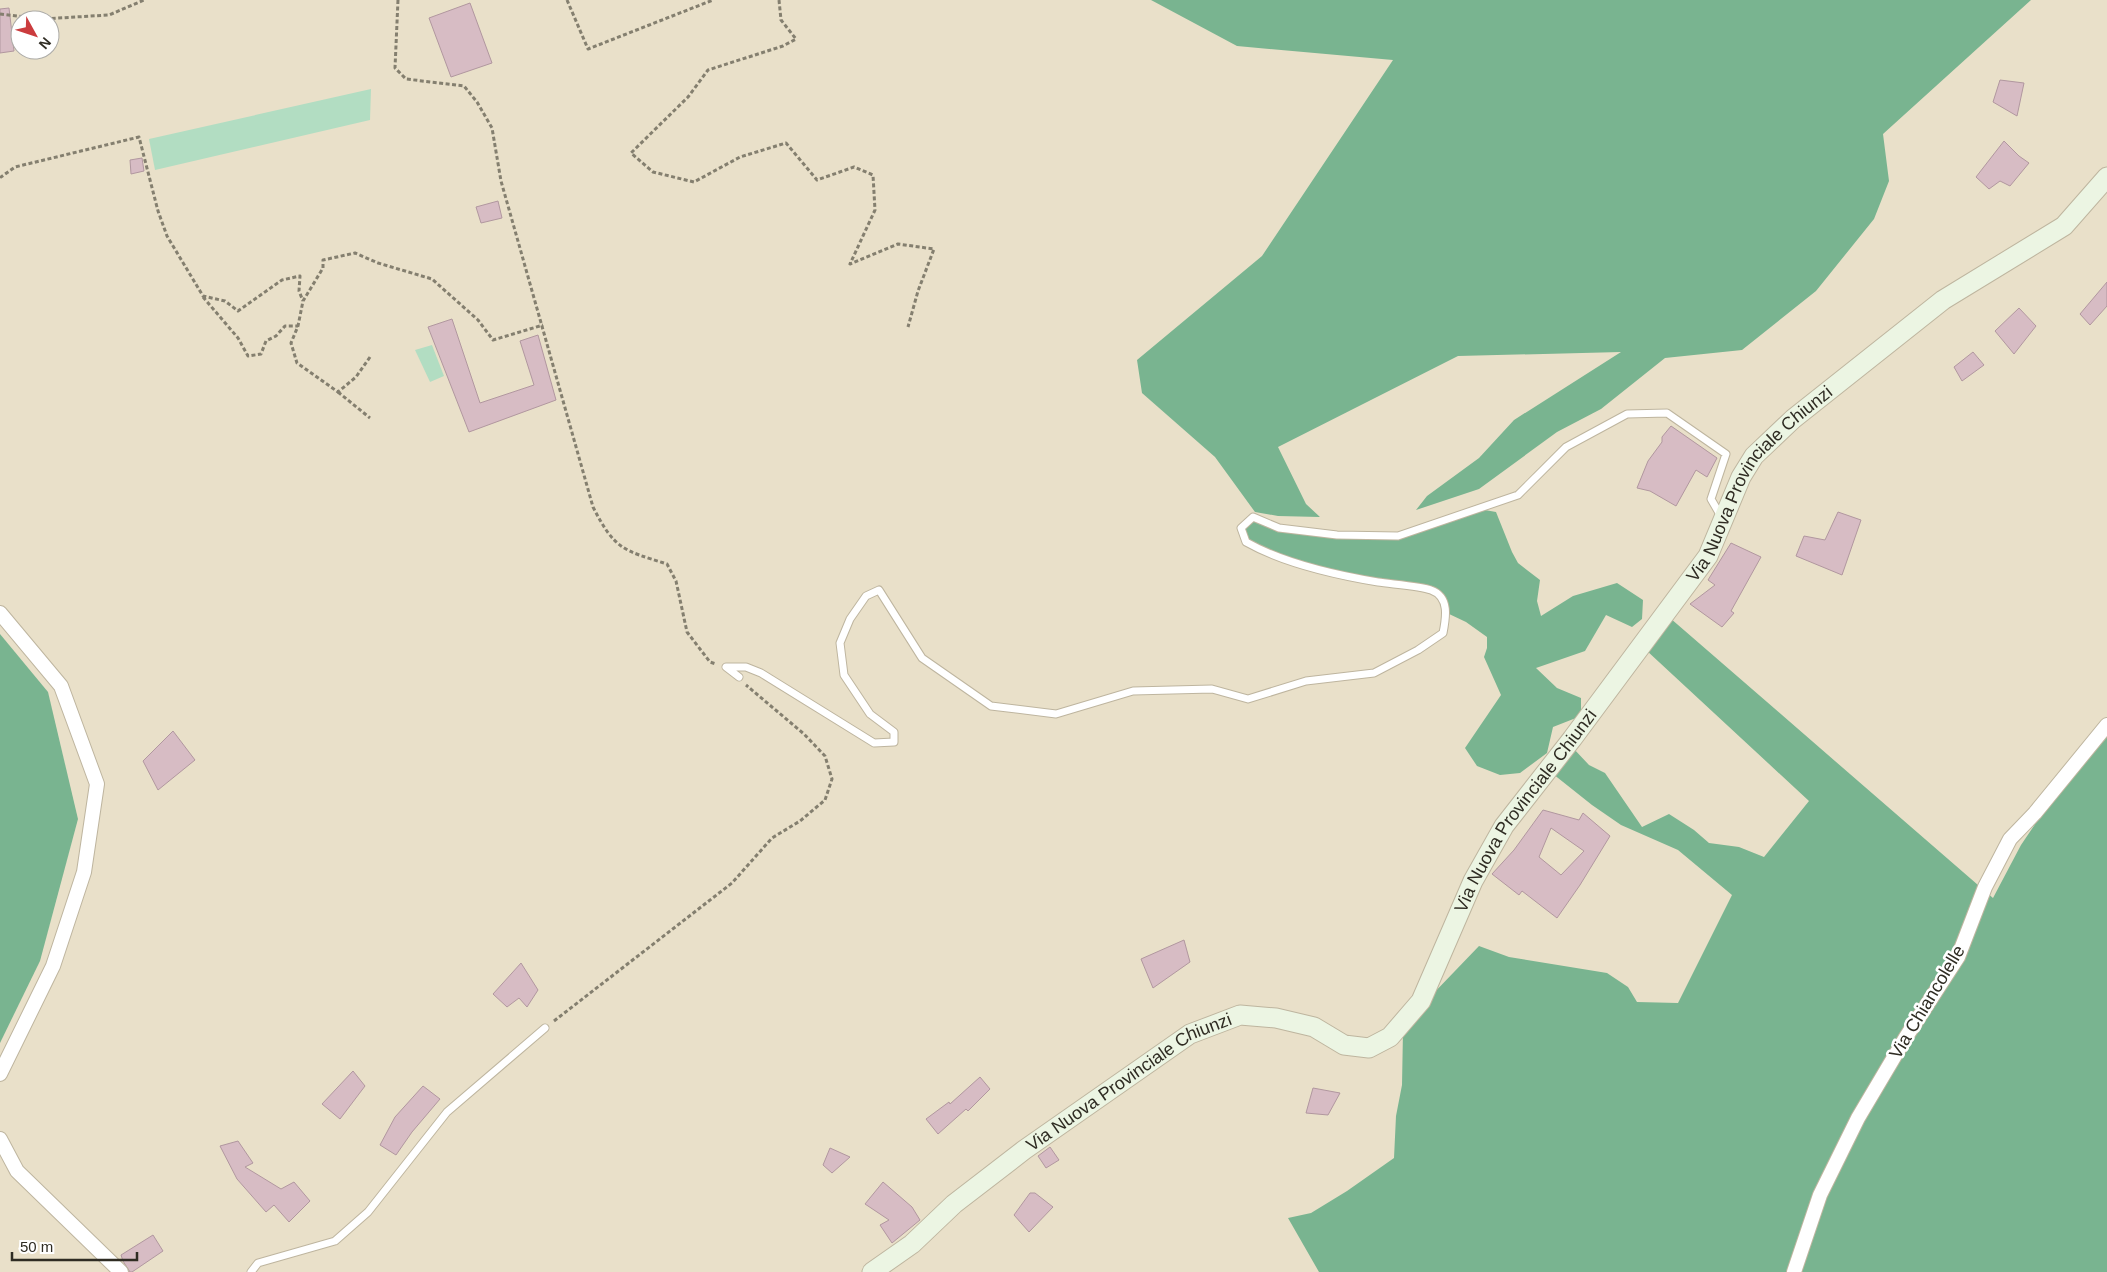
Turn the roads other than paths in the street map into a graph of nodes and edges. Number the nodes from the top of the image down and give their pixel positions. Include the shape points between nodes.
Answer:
1 (2107, 177) edge
2 (1723, 520) junction
3 (0, 613) edge
4 (739, 677) road end
5 (2107, 725) edge
6 (545, 1028) road end
7 (0, 1074) edge
8 (0, 1139) edge
9 (121, 1272) edge
10 (251, 1272) edge
11 (872, 1272) edge
12 (1794, 1272) edge

1 - 2 main road, Via Nuova Provinciale Chiunzi via 2064,226 1943,300 1793,419 1754,456 1741,477
2 - 4 lane via 1711,499 1726,454 1667,413 1628,414 1566,447 1518,495 1398,536 1337,536 1279,528 1253,517 1242,528 1246,542 1267,554 1354,578 1432,590 1442,600 1447,613 1443,633 1374,673 1306,681 1248,699 1212,689 1133,692 1056,714 992,706 922,658 879,590 866,596 850,619 840,643 844,675 870,714 894,732 894,742 874,743 761,673 746,666 726,667
2 - 11 main road, Via Nuova Provinciale Chiunzi via 1708,556 1504,826 1473,881 1421,1001 1390,1037 1368,1048 1344,1045 1314,1027 1276,1018 1240,1015 1190,1034 1024,1150 954,1204 912,1244
3 - 7 street via 61,686 97,784 84,872 54,966
5 - 12 street, Via Chiancolelle via 2010,839 1985,887 1958,956 1858,1118 1820,1195
6 - 10 lane via 447,1112 368,1212 335,1241 258,1263
8 - 9 street via 17,1171

